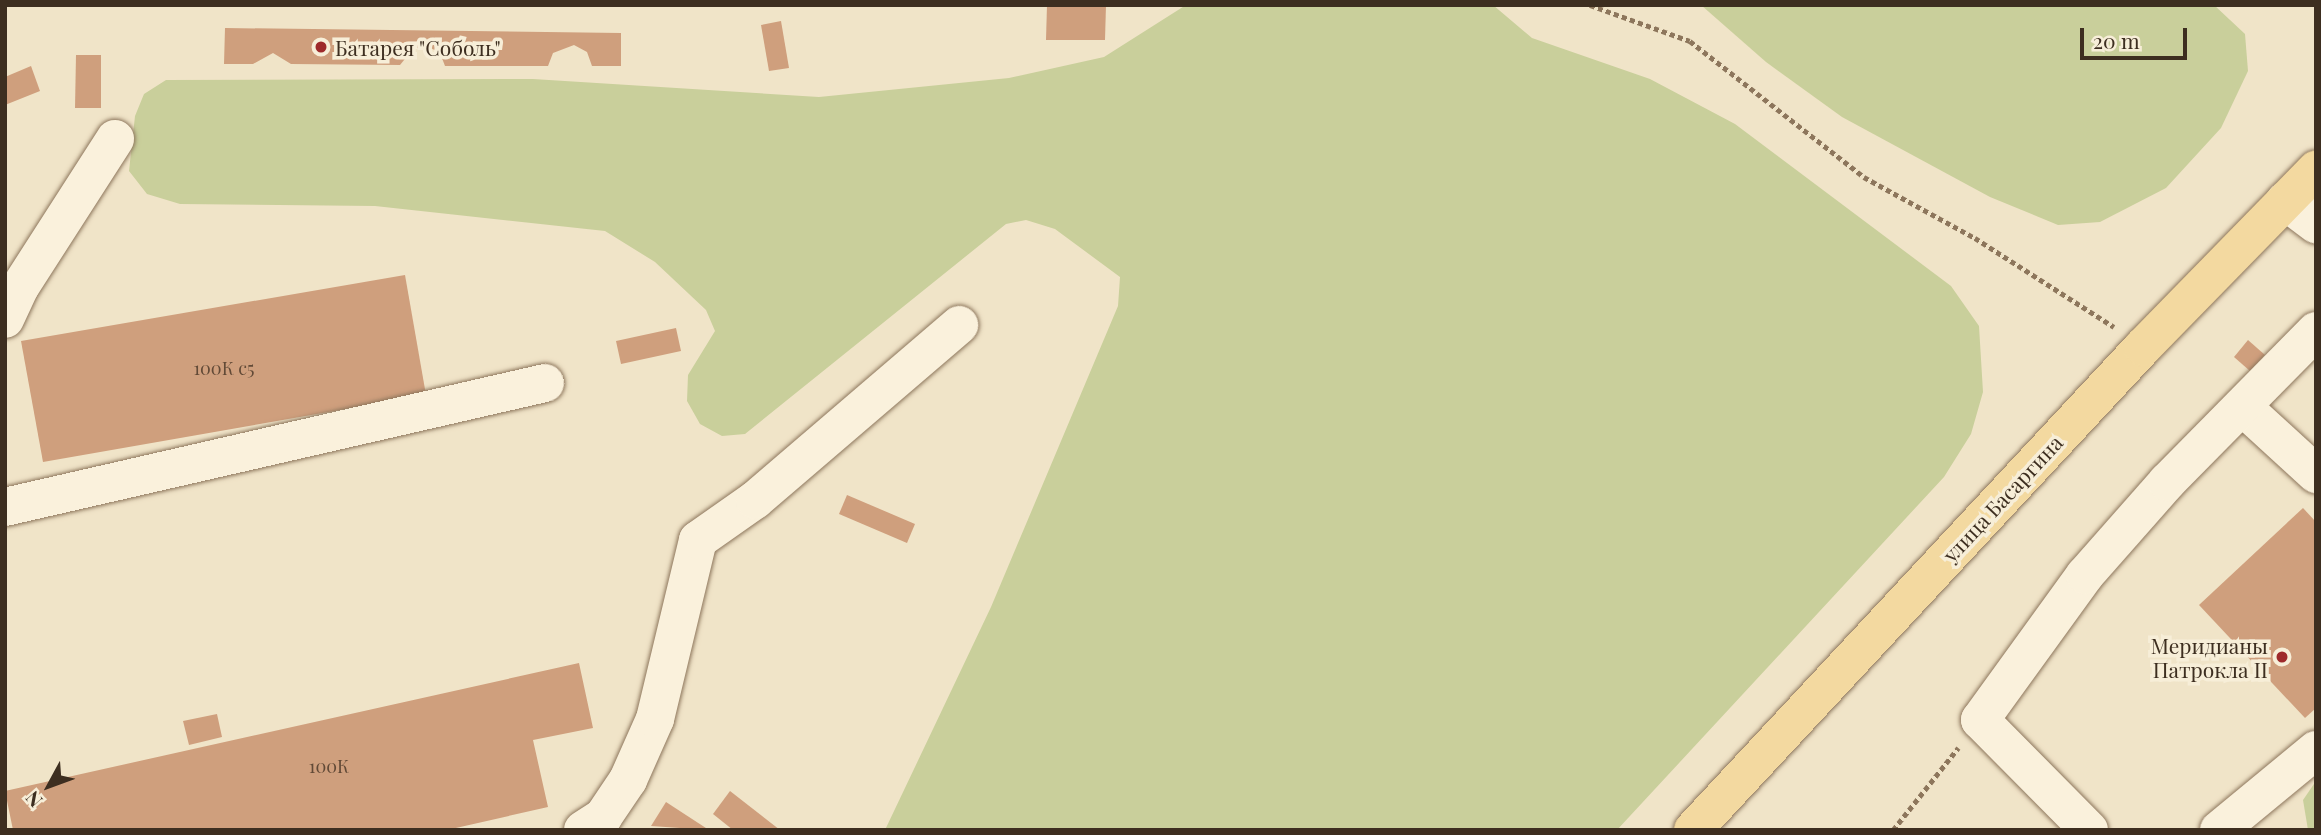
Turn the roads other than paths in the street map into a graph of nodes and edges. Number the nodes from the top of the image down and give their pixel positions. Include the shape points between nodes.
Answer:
1 (115, 139) dead end
2 (2316, 170) edge
3 (2285, 201) junction
4 (2316, 224) edge
5 (5, 319) edge
6 (959, 325) dead end
7 (2316, 331) edge
8 (545, 383) dead end
9 (2244, 408) junction
10 (2316, 474) edge
11 (5, 507) edge
12 (2316, 750) edge
13 (583, 830) edge
14 (1693, 830) edge
15 (2089, 830) edge
16 (2220, 830) edge

1 - 5 street via 20,287
2 - 3 main road, улица Басаргина
3 - 4 street
3 - 14 main road, улица Басаргина via 2143,346
6 - 13 street via 755,500 698,540 655,719 628,780 603,817
7 - 9 street
8 - 11 street
9 - 10 street
9 - 15 street via 2167,482 2084,575 1980,720
12 - 16 street

